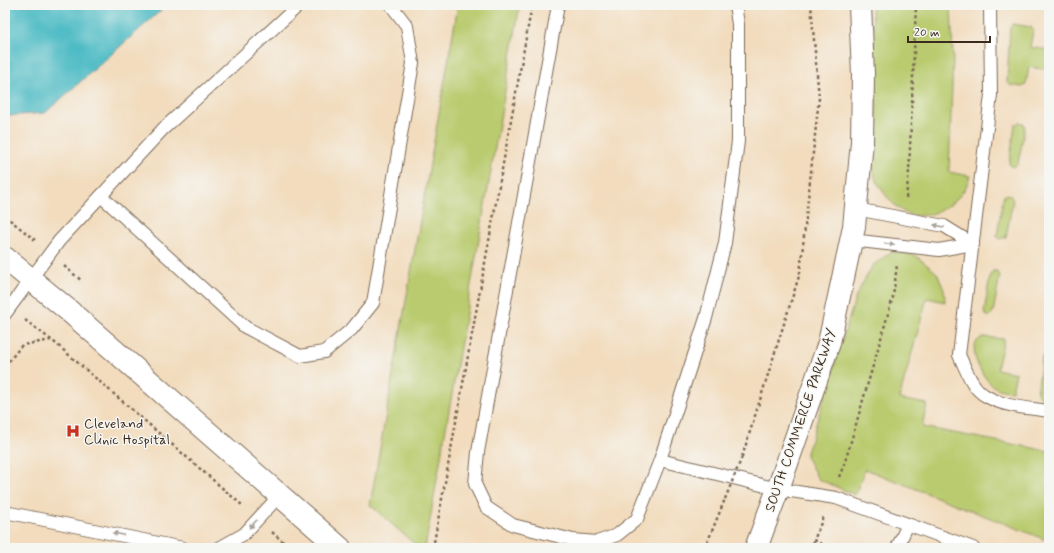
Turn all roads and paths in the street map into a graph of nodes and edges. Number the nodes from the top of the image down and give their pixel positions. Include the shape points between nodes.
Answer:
1 (299, 5) edge
2 (391, 5) edge
3 (532, 5) edge
4 (558, 5) edge
5 (735, 5) edge
6 (811, 5) edge
7 (860, 5) edge
8 (916, 5) edge
9 (990, 5) edge
10 (101, 196) junction
11 (856, 209) junction
12 (903, 218) junction
13 (851, 240) junction
14 (973, 244) junction
15 (899, 246) junction
16 (5, 258) edge
17 (31, 278) junction
18 (7, 311) edge
19 (51, 340) junction
20 (5, 366) edge
21 (1049, 412) edge
22 (660, 460) junction
23 (778, 489) junction
24 (280, 496) junction
25 (831, 498) junction
26 (5, 512) edge
27 (258, 520) junction
28 (908, 524) junction
29 (814, 540) junction
30 (285, 544) junction
31 (183, 548) edge
32 (219, 548) edge
33 (268, 548) edge
34 (290, 548) edge
35 (340, 548) edge
36 (433, 548) edge
37 (705, 548) edge
38 (756, 548) edge
39 (811, 548) edge
40 (830, 548) edge
41 (898, 548) edge
42 (973, 548) edge

1 - 10 lane via 162,129
2 - 10 lane via 407,26 413,63 373,303 352,329 324,352 300,356 245,328
3 - 36 path
4 - 22 lane via 478,452 475,484 486,507 513,525 573,540 597,542 617,535 637,519
5 - 22 lane via 738,24 738,141 725,243 706,318
6 - 37 path, bridge via 819,98 800,273 742,457
7 - 11 street, SOUTH COMMERCE PARKWAY via 862,134
8 - 12 path via 909,171
9 - 14 lane via 991,95
10 - 17 lane via 59,241
11 - 12 lane
11 - 13 street, SOUTH COMMERCE PARKWAY
14 -> 12 lane via 944,226
13 -> 15 lane
13 - 23 street, SOUTH COMMERCE PARKWAY via 829,343
14 - 15 lane via 940,250
14 - 21 lane via 960,355 971,380 985,396 1012,406
15 - 25 path via 893,297 845,462
16 - 17 street
17 - 18 lane
17 - 24 street
18 - 19 path
19 - 20 path via 22,346
19 - 27 path
22 - 23 lane
23 - 25 lane
23 - 38 street, SOUTH COMMERCE PARKWAY
24 - 27 lane
24 - 35 street
25 - 28 lane
25 - 29 path
31 -> 26 lane
27 - 30 path
27 -> 32 lane via 244,534
28 - 41 lane
28 - 42 lane
29 - 39 path
29 - 40 path
30 - 33 path
30 - 34 path

